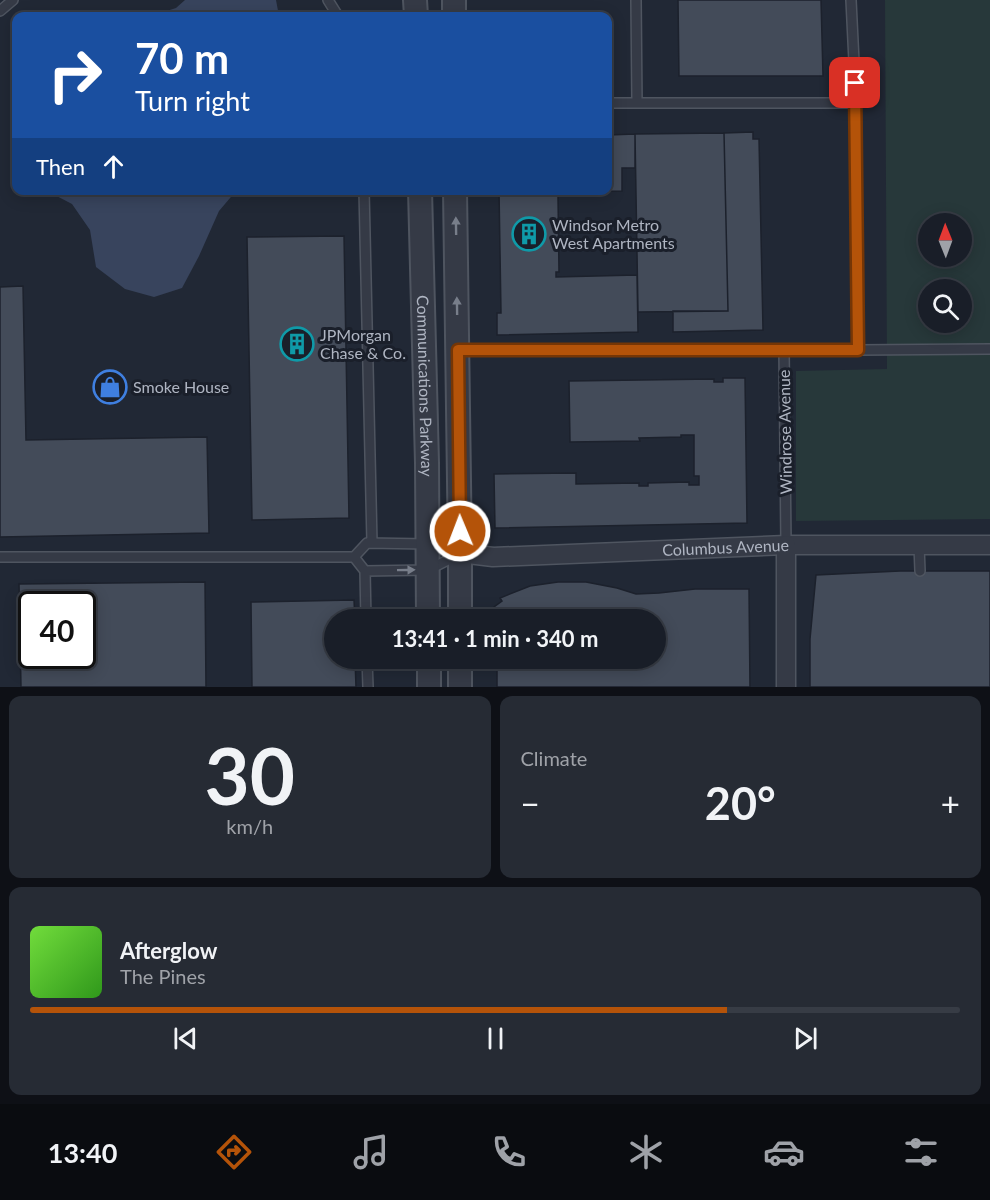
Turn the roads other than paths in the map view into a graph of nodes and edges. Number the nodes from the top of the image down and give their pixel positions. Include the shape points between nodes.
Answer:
1 (13, 0) edge
2 (636, 0) edge
3 (851, 0) edge
4 (0, 11) edge
5 (612, 103) edge
6 (637, 103) junction
7 (856, 103) junction
8 (364, 195) edge
9 (420, 195) edge
10 (455, 195) edge
11 (784, 349) junction
12 (990, 349) edge
13 (458, 350) junction
14 (858, 350) junction
15 (372, 543) junction
16 (428, 544) junction
17 (786, 545) junction
18 (919, 545) junction
19 (990, 545) edge
20 (460, 553) junction
21 (0, 557) edge
22 (354, 557) junction
23 (428, 570) junction
24 (365, 571) junction
25 (920, 571) dead end
26 (366, 609) edge
27 (429, 609) edge
28 (460, 609) edge
29 (367, 669) edge
30 (429, 669) edge
31 (460, 669) edge
32 (368, 687) edge
33 (429, 687) edge
34 (460, 687) edge
35 (786, 687) edge

1 - 4 lane
2 - 6 lane
3 - 7 lane
5 - 6 lane
6 - 7 lane
7 - 14 lane
8 - 15 lane
9 - 16 street, Communications Parkway
13 -> 10 street, Communications Parkway
11 - 13 lane
11 - 14 lane, Windrose Avenue
11 - 17 lane, Windrose Avenue
12 - 14 lane, Windrose Avenue
13 - 20 street, Communications Parkway
15 - 16 lane
15 - 22 lane via 367,543
16 - 20 lane
16 - 23 street, Communications Parkway
17 - 18 street, Columbus Avenue
17 - 20 street, Columbus Avenue via 493,557
17 - 35 street, Windrose Avenue
18 - 19 street, Columbus Avenue
18 - 25 lane
20 - 23 lane
20 - 28 street, Communications Parkway
21 - 22 lane
22 - 24 lane
24 -> 23 lane
23 - 27 street, Communications Parkway
24 - 26 lane
29 - 32 lane
30 - 33 street
31 - 34 street

